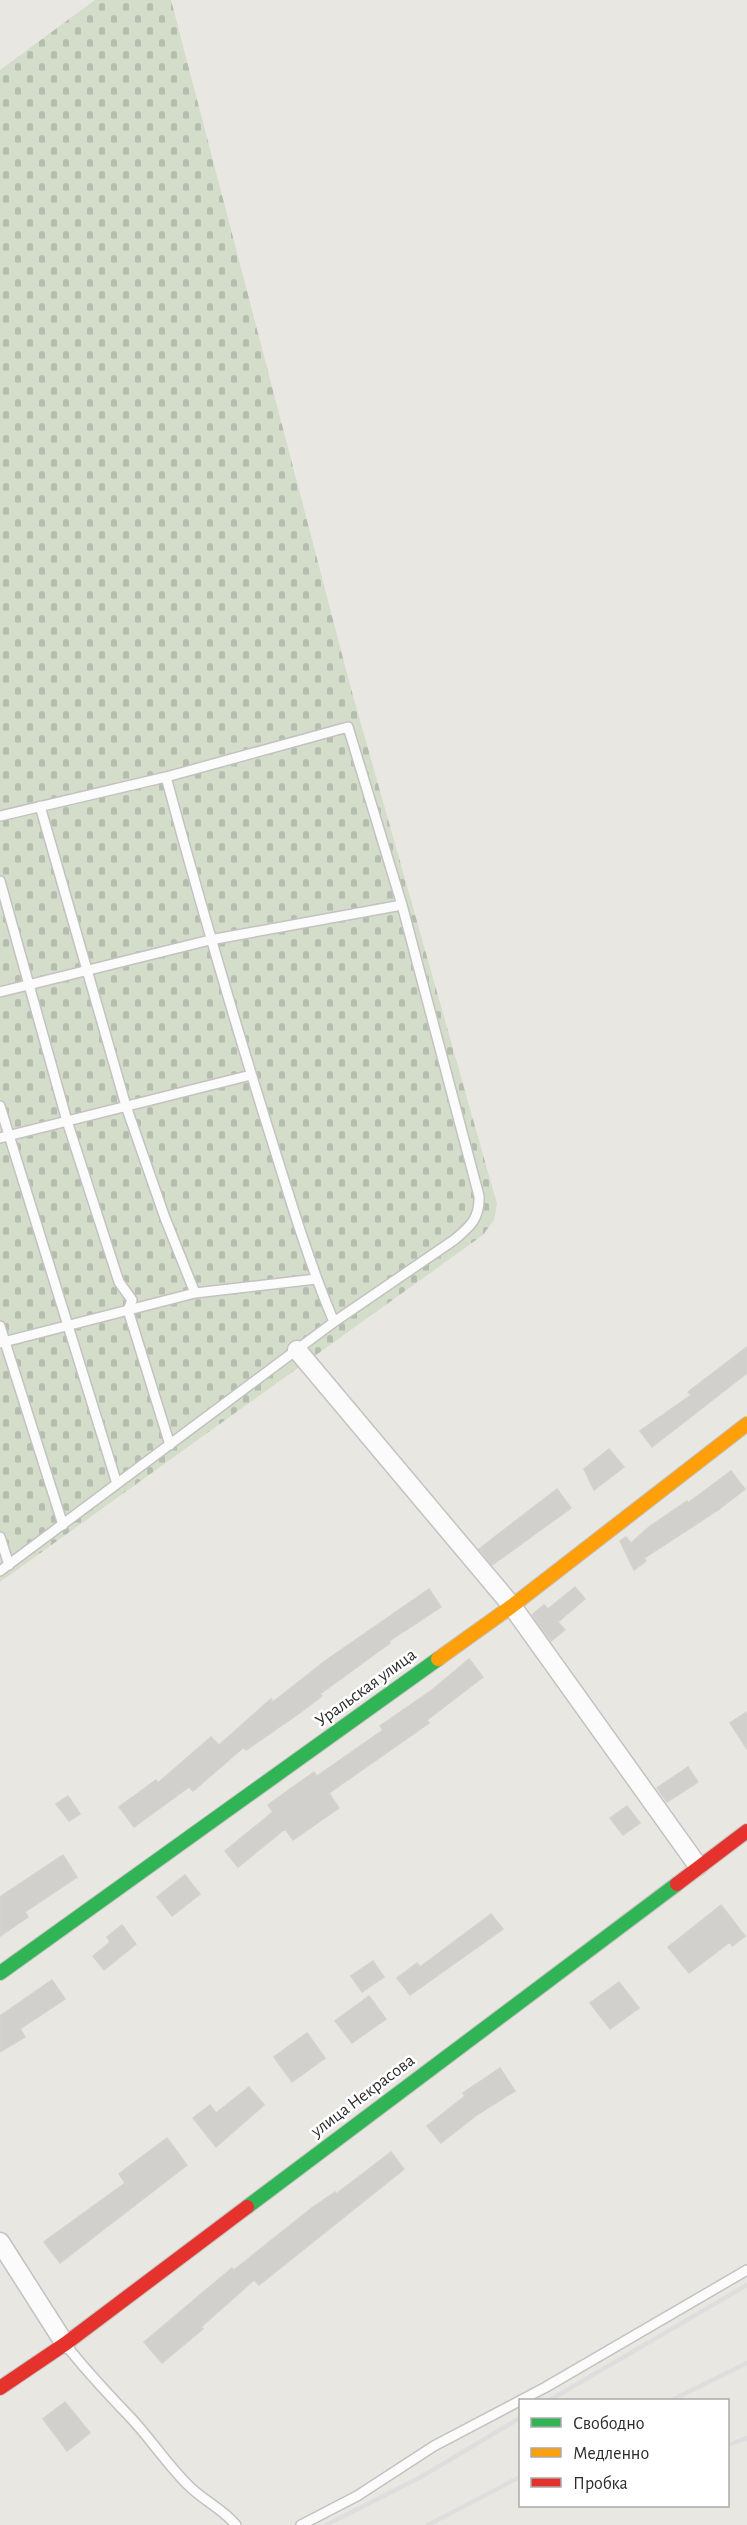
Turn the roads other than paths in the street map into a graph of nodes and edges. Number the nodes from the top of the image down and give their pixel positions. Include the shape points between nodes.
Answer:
1 (166, 777) junction
2 (40, 806) junction
3 (0, 816) edge
4 (0, 881) edge
5 (402, 904) junction
6 (210, 940) junction
7 (86, 971) junction
8 (30, 985) junction
9 (0, 992) edge
10 (251, 1075) junction
11 (0, 1106) edge
12 (126, 1106) junction
13 (67, 1121) junction
14 (4, 1137) edge
15 (316, 1279) junction
16 (195, 1293) junction
17 (128, 1310) junction
18 (334, 1322) junction
19 (69, 1325) junction
20 (0, 1326) edge
21 (3, 1342) edge
22 (297, 1350) junction
23 (747, 1424) edge
24 (170, 1445) junction
25 (117, 1484) junction
26 (63, 1525) junction
27 (0, 1537) edge
28 (9, 1565) junction
29 (0, 1571) edge
30 (512, 1606) junction
31 (747, 1831) edge
32 (698, 1866) junction
33 (0, 1973) edge
34 (0, 2242) edge
35 (747, 2270) edge
36 (65, 2344) junction
37 (0, 2388) edge
38 (523, 2399) edge
39 (519, 2401) edge
40 (236, 2525) edge
41 (301, 2525) edge

1 - 2 lane
1 - 5 lane via 348,727
1 - 6 lane
2 - 3 lane
2 - 7 lane
4 - 8 lane
5 - 6 lane
5 - 18 lane via 479,1207 477,1218 454,1240
6 - 7 lane
6 - 10 lane
7 - 8 lane
7 - 12 lane
8 - 9 lane
8 - 13 lane
10 - 12 lane
10 - 15 lane
11 - 14 lane
12 - 13 lane
12 - 16 lane
13 - 14 lane
13 - 17 lane via 119,1282 132,1300
14 - 19 lane
15 - 16 lane
15 - 18 lane
16 - 17 lane
17 - 19 lane
17 - 24 lane
18 - 22 lane
19 - 21 lane
19 - 25 lane
20 - 21 lane
21 - 26 lane
22 - 24 lane
22 - 30 street
23 - 30 street, Уральская улица
24 - 25 lane
25 - 26 lane
26 - 28 lane
27 - 28 lane
28 - 29 lane
30 - 32 street
30 - 33 street, Уральская улица
31 - 32 street, улица Некрасова
32 - 36 street, улица Некрасова
34 - 36 street
35 - 38 lane
36 - 37 street, улица Некрасова
36 - 40 lane via 185,2483
39 - 41 lane via 434,2446 357,2496

